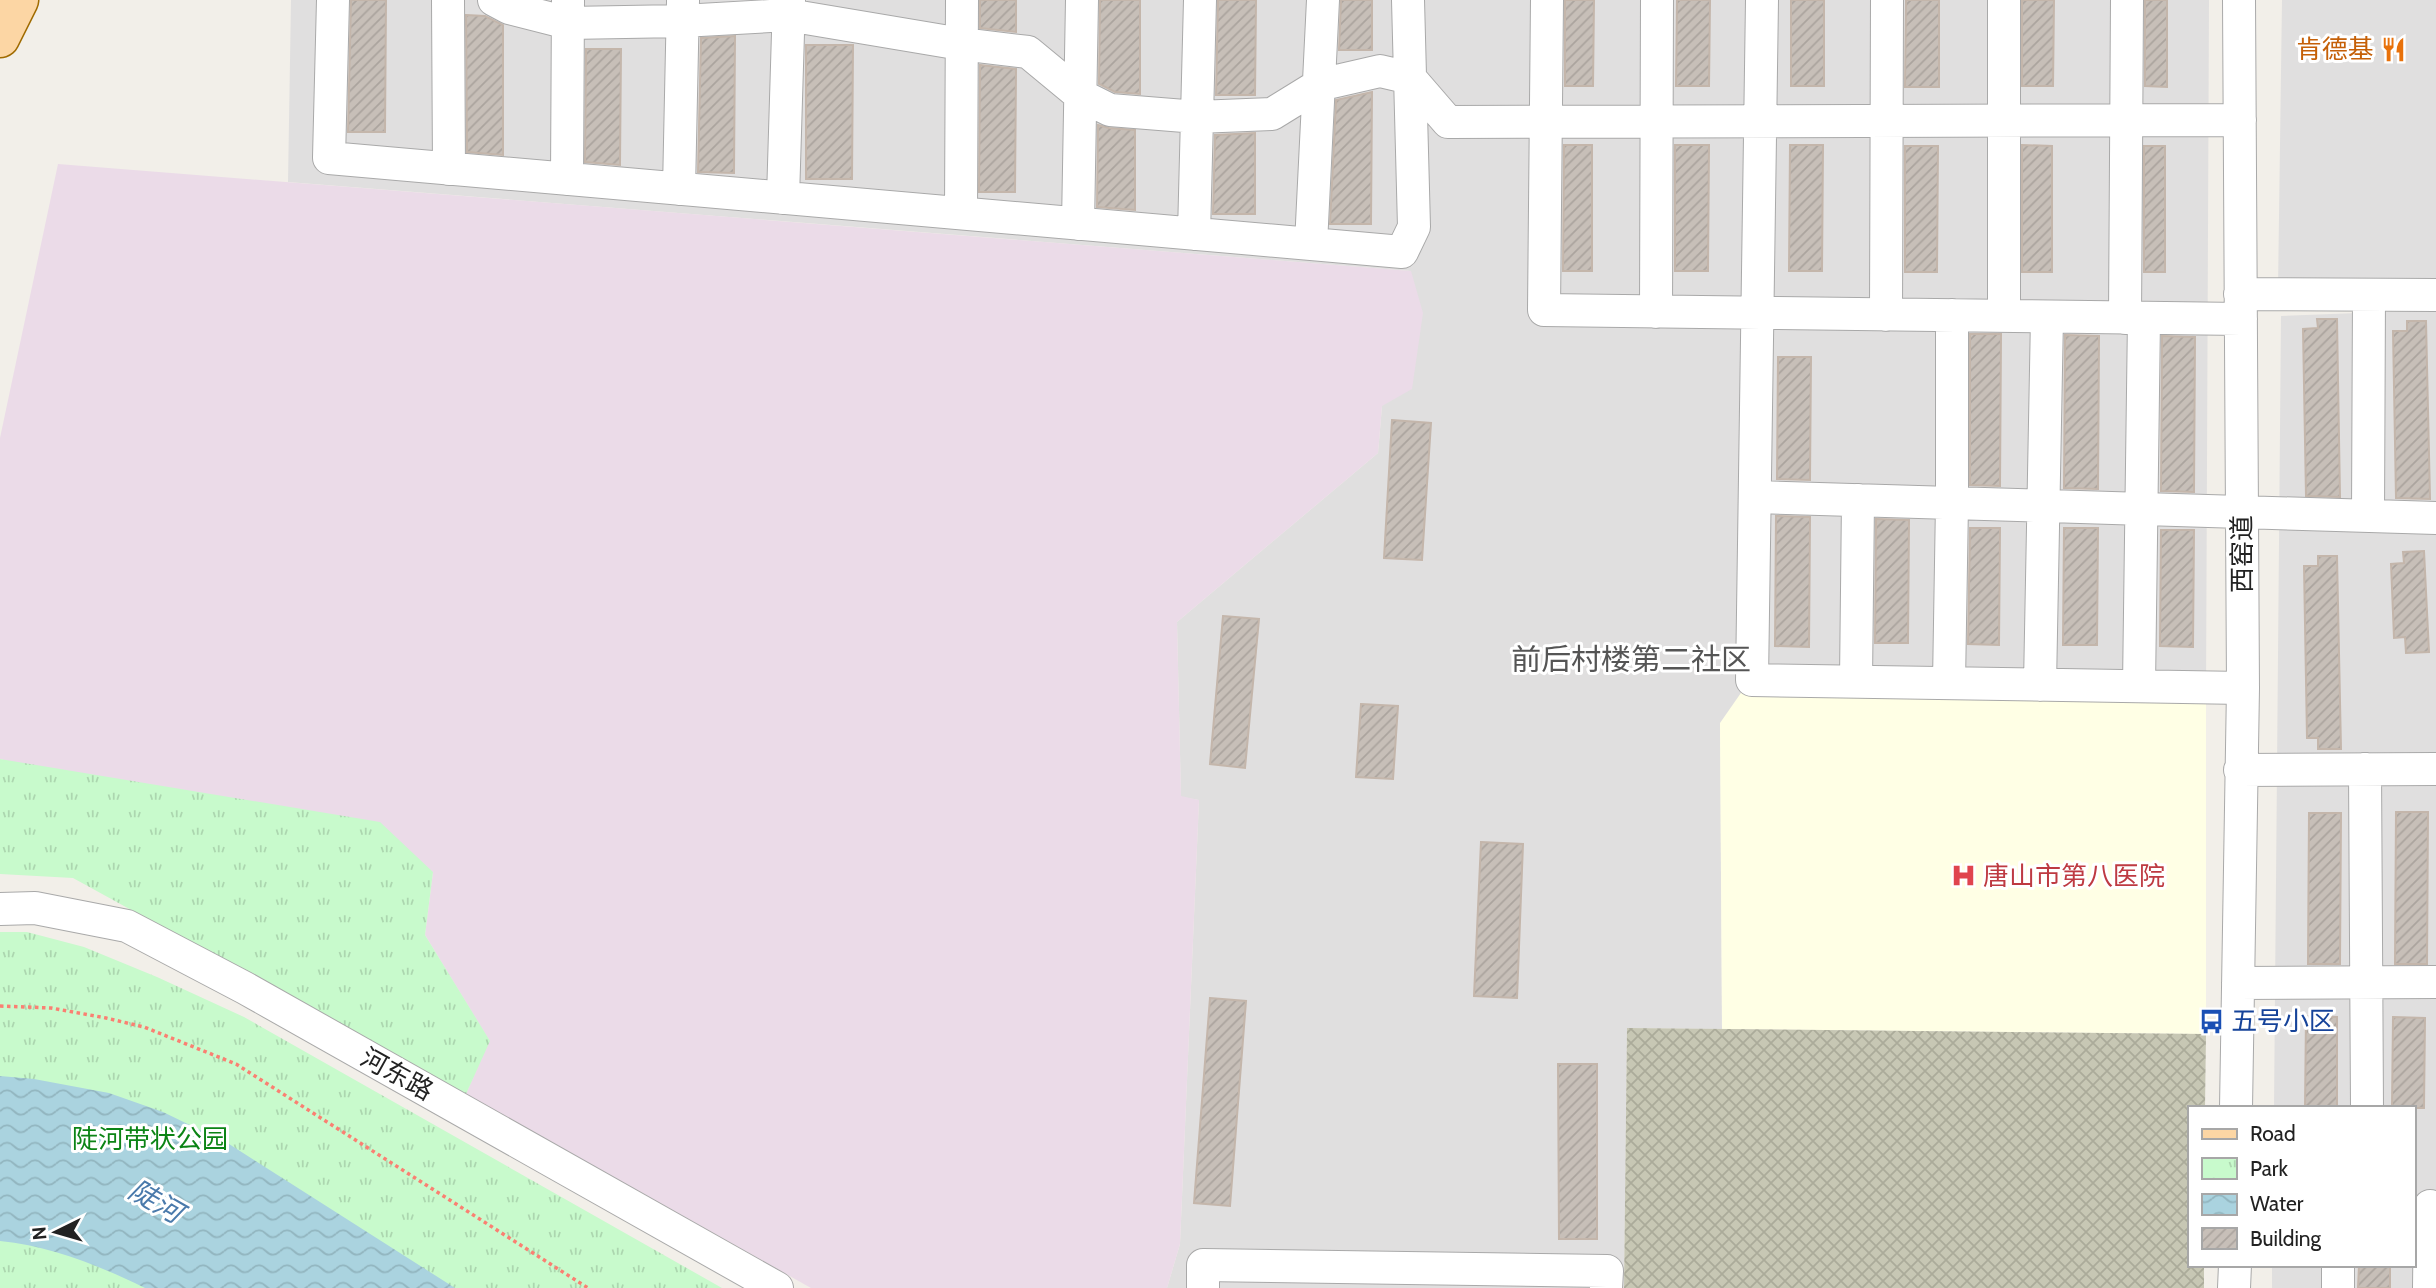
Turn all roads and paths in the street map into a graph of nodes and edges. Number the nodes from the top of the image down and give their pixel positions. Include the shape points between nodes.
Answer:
1 (19, 0) edge
2 (333, 0) edge
3 (448, 0) edge
4 (494, 0) edge
5 (962, 0) edge
6 (1082, 0) edge
7 (1199, 0) edge
8 (1322, 0) edge
9 (1408, 0) edge
10 (1547, 0) edge
11 (1657, 0) edge
12 (1762, 0) edge
13 (1887, 0) edge
14 (2004, 0) edge
15 (2127, 0) edge
16 (2239, 0) edge
17 (789, 8) edge
18 (682, 10) edge
19 (568, 11) edge
20 (0, 36) edge
21 (961, 44) junction
22 (1410, 79) junction
23 (1319, 85) junction
24 (1080, 95) junction
25 (1196, 117) junction
26 (2240, 120) junction
27 (1886, 121) junction
28 (2004, 121) junction
29 (2126, 121) junction
30 (1546, 122) junction
31 (1657, 122) junction
32 (1761, 122) junction
33 (449, 169) junction
34 (567, 179) junction
35 (679, 189) junction
36 (783, 198) junction
37 (961, 214) junction
38 (1078, 224) junction
39 (1194, 234) junction
40 (1311, 244) junction
41 (2369, 295) junction
42 (2436, 295) edge
43 (2241, 307) junction
44 (1656, 312) junction
45 (1758, 313) junction
46 (1886, 314) junction
47 (1952, 315) junction
48 (2004, 316) junction
49 (2047, 317) junction
50 (2135, 318) junction
51 (1755, 497) junction
52 (1858, 500) junction
53 (1952, 503) junction
54 (2044, 506) junction
55 (2142, 509) junction
56 (2242, 512) junction
57 (2368, 516) junction
58 (2436, 518) edge
59 (1856, 681) junction
60 (1949, 683) junction
61 (2040, 685) junction
62 (2139, 686) junction
63 (2243, 688) junction
64 (2365, 769) junction
65 (2436, 769) edge
66 (2240, 770) junction
67 (0, 909) edge
68 (2366, 982) junction
69 (2436, 982) edge
70 (2238, 983) junction
71 (0, 1006) edge
72 (2236, 1106) edge
73 (2367, 1106) edge
74 (2426, 1206) edge
75 (2235, 1267) edge
76 (2338, 1267) edge
77 (1282, 1277) edge
78 (1361, 1278) edge
79 (1443, 1278) edge
80 (1518, 1279) edge
81 (588, 1288) edge
82 (777, 1288) edge
83 (1203, 1288) edge
84 (1606, 1288) edge
85 (2234, 1288) edge
86 (2338, 1288) edge
87 (2429, 1288) edge

1 - 20 main road
2 - 33 street via 329,158
3 - 33 street
4 - 19 street via 509,8
5 - 21 street
6 - 24 street
7 - 25 street
8 - 23 street
9 - 22 street
10 - 30 street
11 - 31 street
12 - 32 street
13 - 27 street
14 - 28 street
15 - 29 street
16 - 26 street, 西窑道
17 - 18 street
17 - 21 street
17 - 36 street
18 - 19 street
18 - 35 street
19 - 34 street
21 - 24 street via 1028,51
21 - 37 street
22 - 23 street via 1380,71
22 - 30 street via 1448,122
22 - 40 street via 1414,226 1402,252
23 - 25 street via 1272,114
23 - 40 street
24 - 25 street via 1110,110
24 - 38 street
25 - 39 street
26 - 29 street
26 - 43 street, 西窑道
27 - 28 street
27 - 32 street
27 - 46 street
28 - 29 street
28 - 48 street
29 - 50 street
30 - 31 street
30 - 44 street via 1544,310
31 - 32 street
31 - 44 street
32 - 45 street
33 - 34 street
34 - 35 street
35 - 36 street
36 - 37 street
37 - 38 street
38 - 39 street
39 - 40 street
41 - 42 street
41 - 43 street
41 - 57 street
43 - 50 street
43 - 56 street, 西窑道
44 - 45 street
45 - 46 street
45 - 51 street
46 - 47 street
47 - 48 street
47 - 53 street
48 - 49 street
49 - 50 street
49 - 54 street
50 - 55 street
51 - 52 street
51 - 59 street via 1752,680
52 - 53 street
52 - 59 street
53 - 54 street
53 - 60 street
54 - 55 street
54 - 61 street
55 - 56 street
55 - 62 street
56 - 57 street
56 - 63 street, 西窑道
57 - 58 street
59 - 60 street
60 - 61 street
61 - 62 street
62 - 63 street
63 - 66 street, 西窑道
64 - 65 street
64 - 66 street
64 - 68 street
66 - 70 street, 西窑道
67 - 82 street, 河东路 via 35,908 127,926
68 - 69 street
68 - 70 street
68 - 73 street
70 - 72 street, 西窑道
71 - 81 path via 51,1009 144,1027 236,1064
74 - 87 street
75 - 85 street
76 - 86 street
77 - 78 street
77 - 83 street via 1203,1265
78 - 79 street
79 - 80 street
80 - 84 street via 1606,1270

